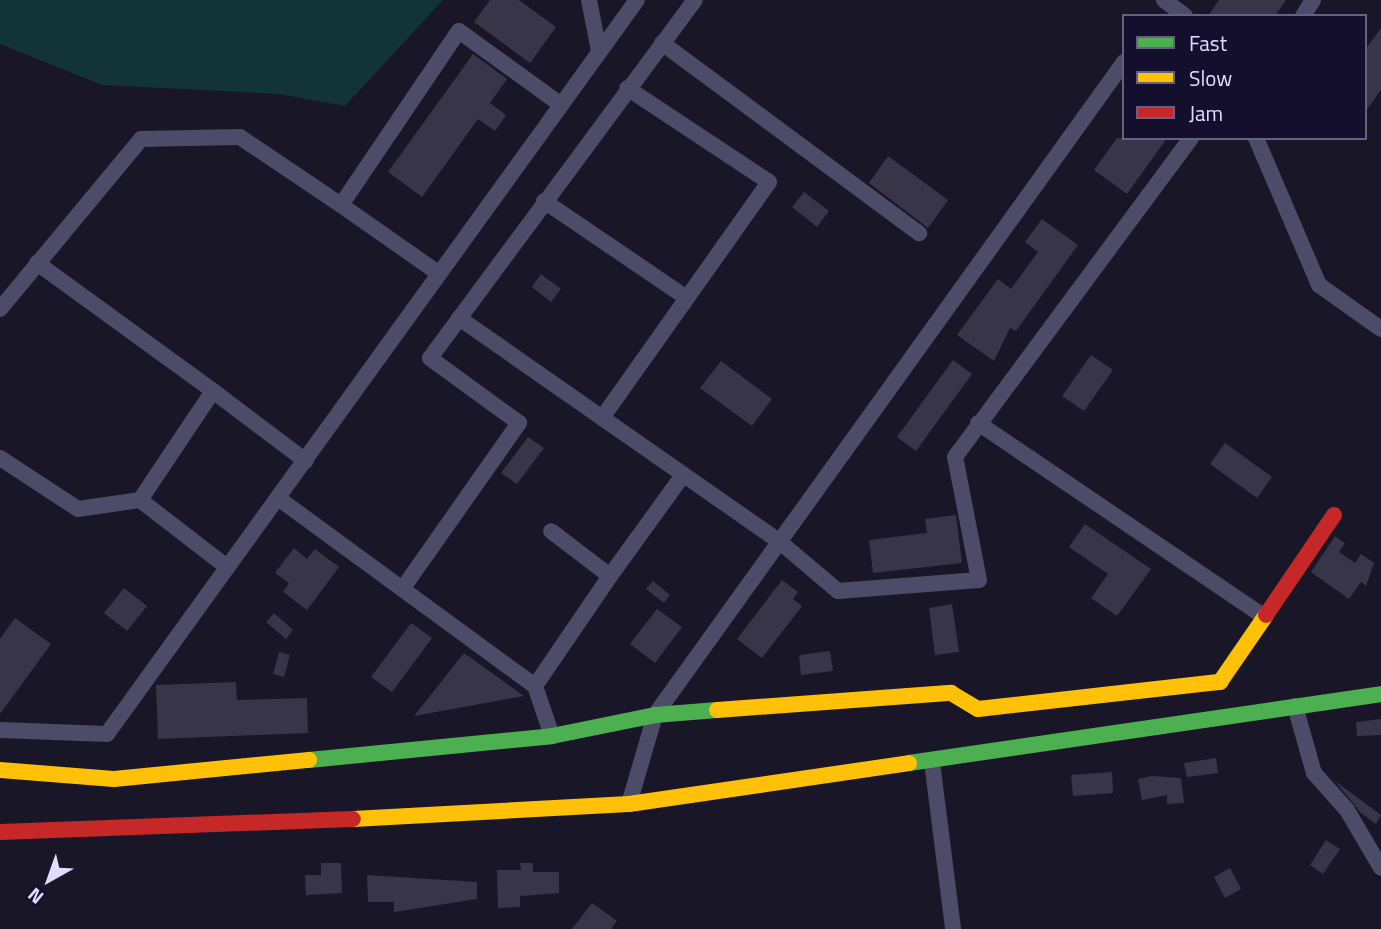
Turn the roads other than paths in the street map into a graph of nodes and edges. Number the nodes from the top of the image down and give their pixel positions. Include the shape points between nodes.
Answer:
1 (589, 0) edge
2 (637, 0) edge
3 (695, 0) edge
4 (1166, 1) edge
5 (1182, 14) edge
6 (662, 43) junction
7 (599, 51) junction
8 (1122, 65) edge
9 (627, 88) junction
10 (560, 104) junction
11 (1190, 140) edge
12 (1257, 140) edge
13 (544, 201) junction
14 (341, 205) junction
15 (919, 233) dead end
16 (37, 263) junction
17 (438, 273) junction
18 (684, 296) junction
19 (0, 309) edge
20 (459, 318) junction
21 (1381, 328) edge
22 (213, 391) junction
23 (602, 418) junction
24 (978, 424) junction
25 (0, 458) edge
26 (306, 461) junction
27 (682, 475) junction
28 (278, 498) junction
29 (140, 500) junction
30 (1334, 515) dead end
31 (551, 531) dead end
32 (779, 542) junction
33 (227, 567) junction
34 (610, 576) junction
35 (403, 588) junction
36 (1264, 617) junction
37 (535, 686) junction
38 (1381, 694) edge
39 (1295, 706) junction
40 (655, 715) junction
41 (0, 730) edge
42 (552, 736) junction
43 (932, 762) junction
44 (0, 770) edge
45 (629, 804) junction
46 (0, 832) edge
47 (1381, 868) edge
48 (953, 929) edge

1 - 7 street
2 - 7 street
3 - 6 street
4 - 5 street
6 - 9 street
6 - 15 street
7 - 10 street
8 - 32 street
9 - 13 street
9 - 18 street via 769,181
10 - 14 street via 459,31
10 - 17 street
11 - 24 street
12 - 21 street via 1320,285
13 - 18 street
13 - 20 street
14 - 16 street via 240,137 141,139
14 - 17 street
16 - 19 street
16 - 22 street
17 - 26 street
18 - 23 street
20 - 23 street
20 - 35 street via 430,358 520,423
22 - 26 street
22 - 29 street
23 - 27 street
24 - 32 street via 955,457 979,580 838,591
24 - 36 street
25 - 29 street via 78,509
26 - 28 street
27 - 32 street
27 - 34 street
28 - 33 street
28 - 35 street
29 - 33 street
30 - 36 street
31 - 34 street
32 - 40 street
33 - 41 street via 107,734
34 - 37 street
35 - 37 street
36 - 40 street via 1220,682 978,709 951,693
37 - 42 street
38 - 39 street
39 - 43 street
39 - 47 street via 1314,773 1347,810
40 - 42 street
40 - 45 street
42 - 44 street via 114,779
43 - 45 street
43 - 48 street
45 - 46 street via 107,833

